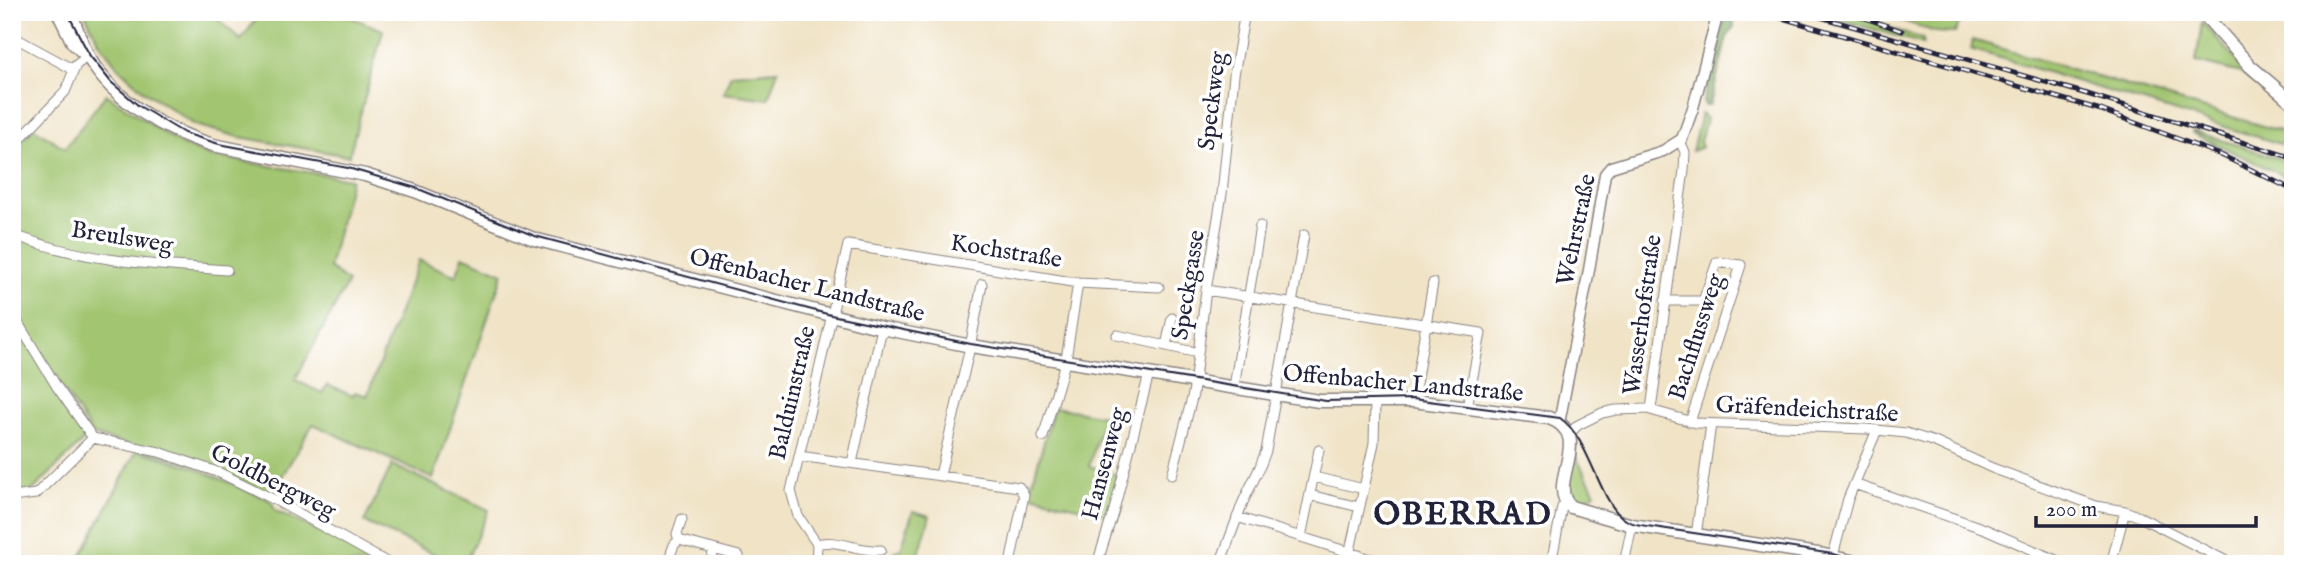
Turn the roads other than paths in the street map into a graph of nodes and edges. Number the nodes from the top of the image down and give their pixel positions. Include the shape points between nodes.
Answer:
1 (58, 12) edge
2 (70, 12) edge
3 (1245, 12) edge
4 (2202, 12) edge
5 (2213, 12) edge
6 (1718, 13) edge
7 (12, 36) edge
8 (88, 56) junction
9 (74, 70) junction
10 (2293, 92) edge
11 (2293, 103) edge
12 (1680, 141) junction
13 (12, 146) edge
14 (1222, 194) joint
15 (1259, 226) dead end
16 (12, 234) edge
17 (1304, 235) dead end
18 (848, 245) joint
19 (227, 270) dead end
20 (1078, 283) junction
21 (1433, 283) dead end
22 (982, 284) dead end
23 (1159, 287) dead end
24 (1206, 290) junction
25 (1249, 297) junction
26 (1665, 300) junction
27 (1293, 303) junction
28 (12, 313) edge
29 (831, 317) junction
30 (1172, 318) dead end
31 (1425, 323) junction
32 (881, 328) junction
33 (1117, 335) dead end
34 (971, 346) junction
35 (1166, 346) junction
36 (1198, 354) junction
37 (1065, 361) junction
38 (1149, 374) junction
39 (1195, 381) junction
40 (1234, 387) junction
41 (1277, 395) junction
42 (1413, 401) junction
43 (1375, 402) junction
44 (1467, 408) junction
45 (1651, 409) junction
46 (1690, 422) junction
47 (1559, 423) junction
48 (1711, 424) junction
49 (1877, 430) junction
50 (1568, 435) junction
51 (1043, 437) dead end
52 (93, 438) junction
53 (1319, 450) dead end
54 (799, 456) junction
55 (852, 463) junction
56 (940, 475) junction
57 (1172, 475) dead end
58 (1314, 477) junction
59 (1854, 484) junction
60 (1364, 489) junction
61 (1310, 495) junction
62 (12, 497) edge
63 (1566, 503) junction
64 (1359, 507) junction
65 (2125, 511) junction
66 (1237, 517) junction
67 (682, 519) dead end
68 (1628, 524) junction
69 (1696, 536) junction
70 (1301, 537) junction
71 (679, 540) junction
72 (817, 544) junction
73 (714, 550) junction
74 (881, 550) dead end
75 (1350, 553) junction
76 (739, 556) dead end
77 (1826, 558) edge
78 (390, 564) edge
79 (667, 564) edge
80 (710, 564) edge
81 (816, 564) edge
82 (1010, 564) edge
83 (1097, 564) edge
84 (1220, 564) edge
85 (1347, 564) edge
86 (1387, 564) edge
87 (1551, 564) edge
88 (1624, 564) edge
89 (1865, 564) edge
90 (2065, 564) edge
91 (2111, 564) edge
92 (2231, 564) edge

1 - 8 main road, Offenbacher Landstraße via 73,43
2 - 8 main road, Offenbacher Landstraße
3 - 14 street, Speckweg
4 - 11 main road via 2250,66
5 - 10 main road via 2257,62
6 - 12 street via 1687,130
7 - 9 street
8 - 9 street
8 - 29 main road, Offenbacher Landstraße via 110,84 138,108 197,140 365,175 534,239
9 - 13 street via 65,92
12 - 26 street, Wasserhofstraße via 1685,152
12 - 47 street, Wehrstraße via 1611,167 1605,174
14 - 24 street, Speckgasse
15 - 25 street
16 - 19 street, Breulsweg via 118,260
17 - 27 street
18 - 20 street, Kochstraße
18 - 29 street, Balduinstraße
20 - 23 street, Kochstraße
20 - 37 street
21 - 31 street
22 - 34 street
24 - 25 street
24 - 36 street, Speckgasse
25 - 27 street
25 - 40 street
26 - 45 street, Wasserhofstraße
26 - 46 street, Bachflussweg via 1703,301 1717,262 1741,265
27 - 31 street
27 - 41 street
28 - 52 street
29 - 32 main road, Offenbacher Landstraße
29 - 54 street, Balduinstraße
30 - 35 street
31 - 42 street
31 - 44 street via 1481,333
32 - 34 main road, Offenbacher Landstraße
32 - 55 street
33 - 35 street
34 - 37 main road, Offenbacher Landstraße
34 - 56 street
35 - 36 street
36 - 39 street, Speckgasse
37 - 38 main road, Offenbacher Landstraße
37 - 51 street
38 - 39 main road, Offenbacher Landstraße
38 - 83 street, Hansenweg
39 - 40 main road, Offenbacher Landstraße
39 - 57 street, Speckgasse
40 - 41 main road, Offenbacher Landstraße
41 - 43 main road, Offenbacher Landstraße
41 - 66 street via 1266,451
42 - 43 main road, Offenbacher Landstraße
42 - 44 main road, Offenbacher Landstraße
43 - 60 street via 1374,443
44 - 47 main road, Offenbacher Landstraße via 1545,417
45 - 46 street, Gräfendeichstraße
45 - 50 street, Wasserhofstraße via 1602,413
46 - 48 street, Gräfendeichstraße
47 - 50 main road
48 - 49 street, Gräfendeichstraße
48 - 69 street
49 - 59 street
49 - 65 street, Gräfendeichstraße via 1920,437 2096,506
50 - 63 main road
52 - 62 street via 36,494
52 - 78 street, Goldbergweg via 159,452 220,473
53 - 58 street
54 - 55 street
54 - 72 street, Balduinstraße via 792,499
55 - 56 street
56 - 82 street via 1014,485 1023,491
58 - 60 street
58 - 61 street
59 - 77 street
59 - 90 street via 1984,529
60 - 64 street
61 - 64 street
61 - 70 street
63 - 68 main road
63 - 87 street
64 - 75 street
65 - 91 street
65 - 92 street, Gräfendeichstraße
66 - 70 street
66 - 84 street
67 - 71 street
68 - 69 main road
68 - 88 street
69 - 77 main road
70 - 75 street
71 - 73 street
71 - 79 street
72 - 74 street
72 - 81 street
73 - 76 street
73 - 80 street
75 - 85 street
75 - 86 street
77 - 89 main road

